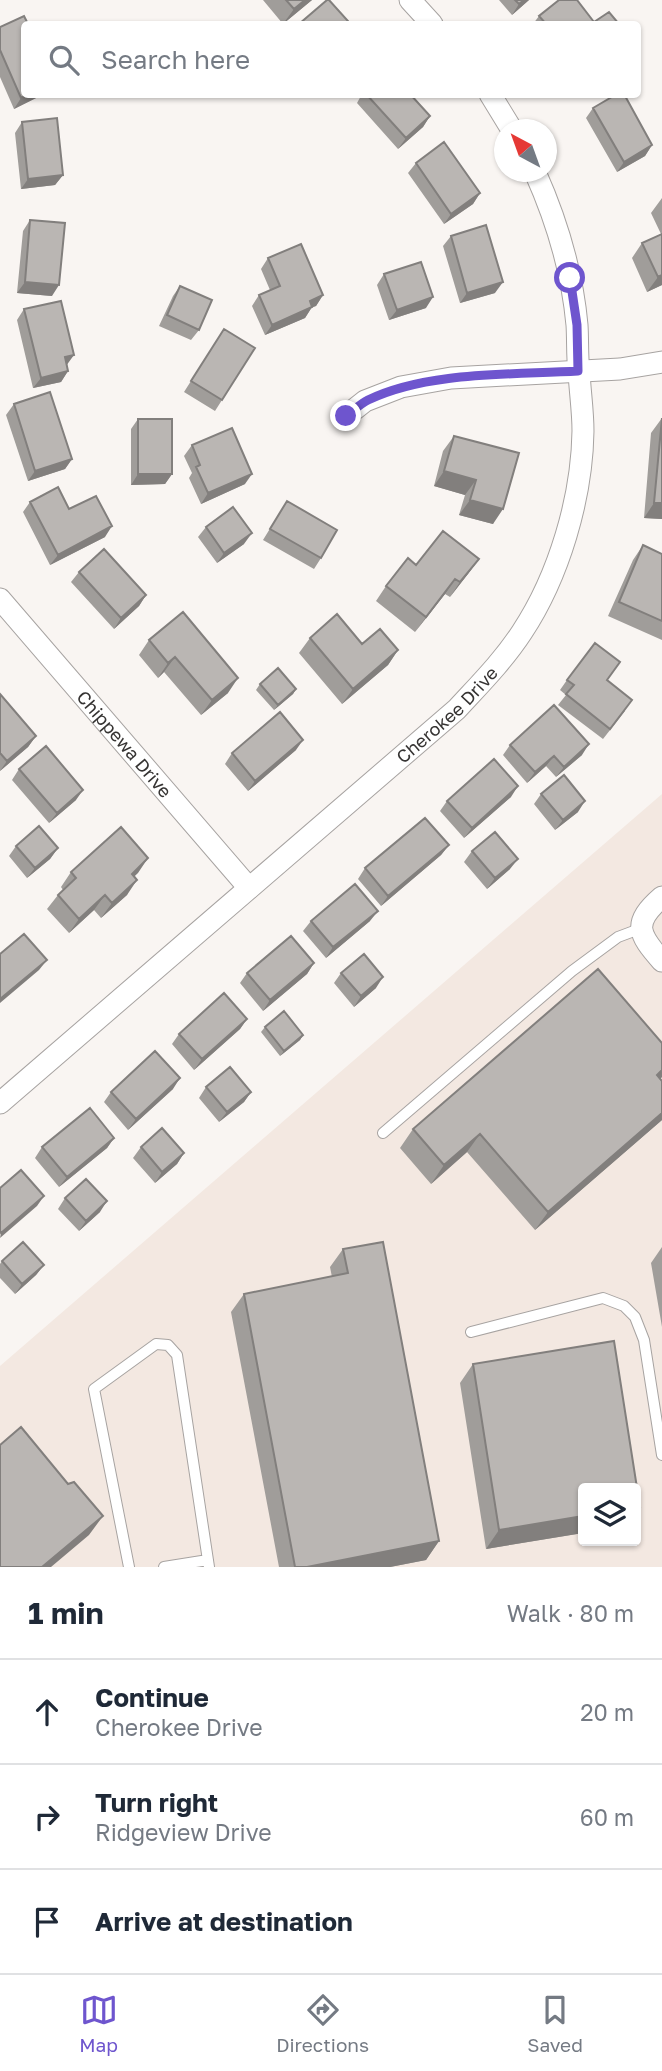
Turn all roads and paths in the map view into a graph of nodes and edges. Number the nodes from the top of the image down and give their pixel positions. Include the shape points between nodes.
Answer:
1 (410, 0) edge
2 (429, 21) edge
3 (492, 98) edge
4 (505, 119) edge
5 (540, 182) edge
6 (662, 362) edge
7 (578, 371) junction
8 (346, 416) dead end
9 (0, 599) edge
10 (249, 888) junction
11 (662, 897) edge
12 (642, 928) junction
13 (662, 961) edge
14 (0, 1103) edge
15 (383, 1133) dead end
16 (471, 1332) dead end
17 (662, 1455) edge
18 (208, 1563) edge
19 (129, 1567) edge
20 (164, 1567) edge

1 - 2 street
3 - 4 street
5 - 7 street, Cherokee Drive via 563,243 577,325
6 - 7 street
7 - 8 street via 451,378 401,387 365,401
7 - 10 street, Cherokee Drive via 583,434 574,505 561,552 522,633 457,709
9 - 10 street, Chippewa Drive
10 - 14 street, Cherokee Drive
11 - 12 street via 648,910
12 - 13 street via 647,944
12 - 15 lane via 618,937 580,965
16 - 17 lane via 603,1298 624,1306 635,1317 644,1340
18 - 19 lane via 177,1355 168,1345 156,1343 93,1389
18 - 20 lane

